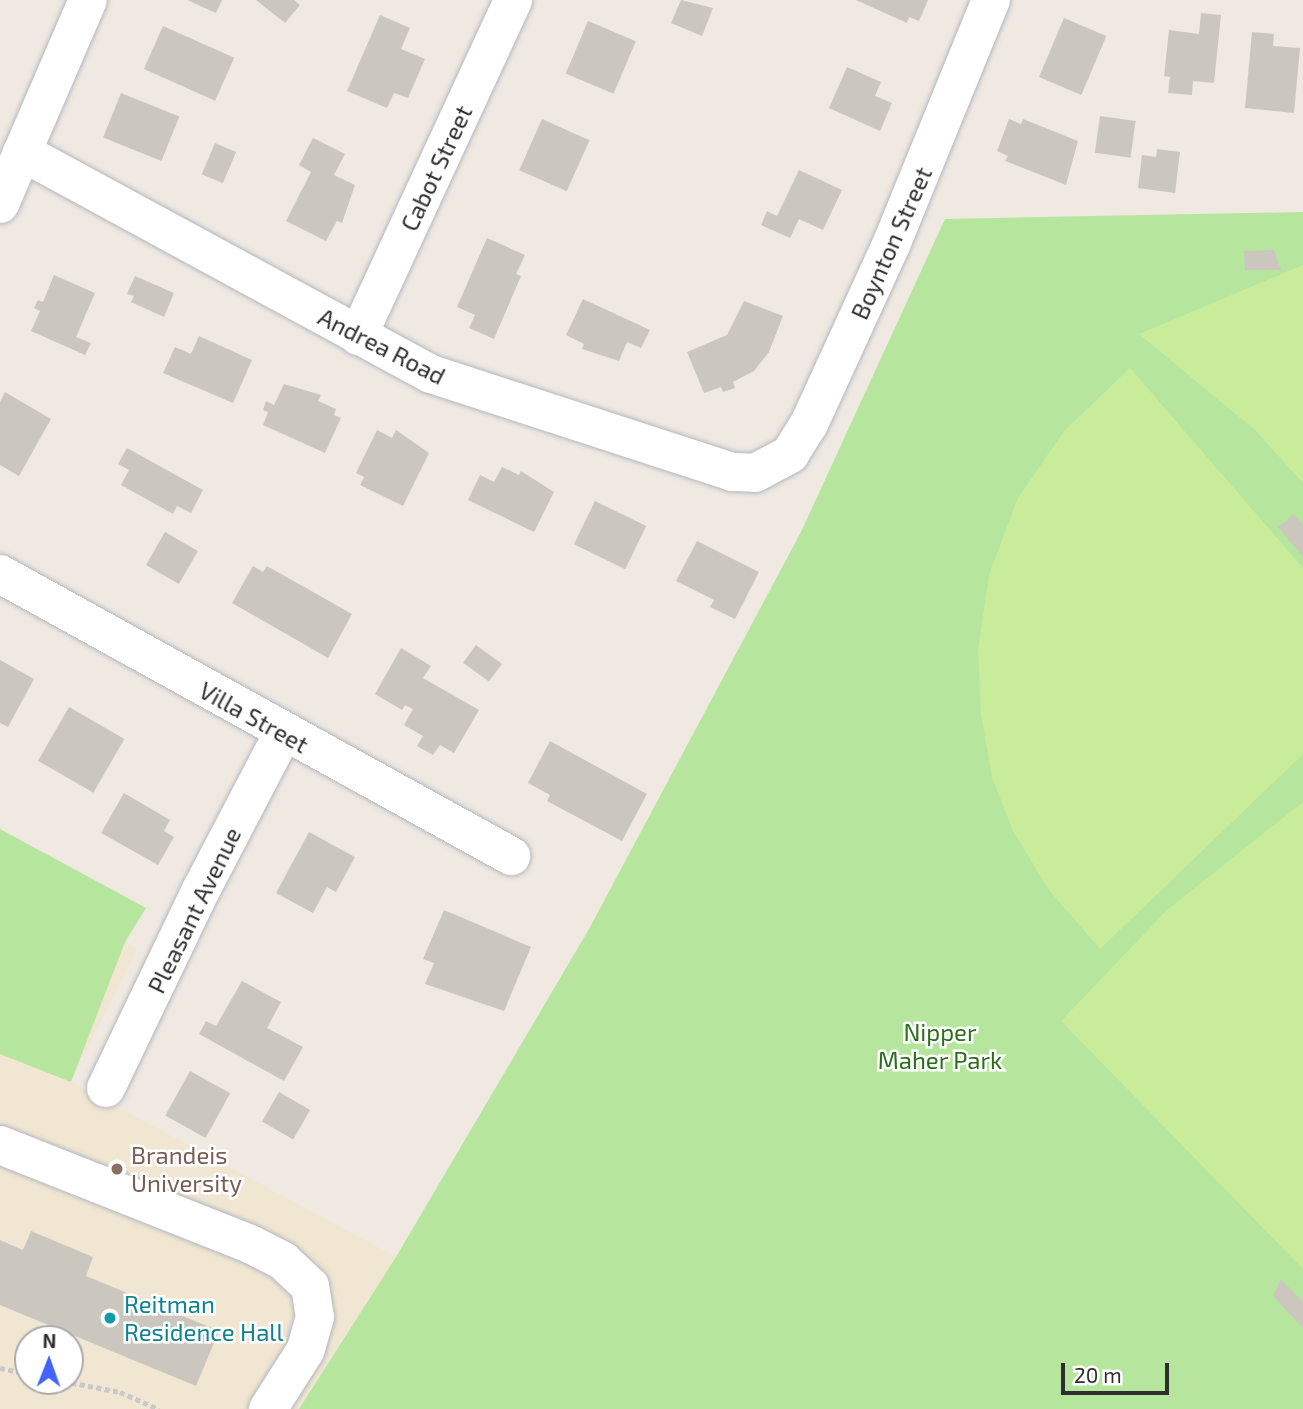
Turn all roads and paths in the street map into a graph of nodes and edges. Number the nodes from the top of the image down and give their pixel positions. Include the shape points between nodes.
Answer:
1 (88, 0) edge
2 (513, 0) edge
3 (991, 0) edge
4 (22, 152) junction
5 (0, 204) edge
6 (358, 336) junction
7 (767, 471) joint
8 (0, 574) edge
9 (284, 733) junction
10 (511, 856) dead end
11 (106, 1088) dead end
12 (0, 1145) edge
13 (84, 1385) edge
14 (159, 1409) edge
15 (268, 1409) edge

1 - 4 street
2 - 6 street, Cabot Street
3 - 7 street, Boynton Street via 891,245 809,424 790,454
4 - 5 street
4 - 6 street, Andrea Road
6 - 7 street, Andrea Road via 456,383 732,472
8 - 9 street, Villa Street
9 - 10 street, Villa Street
9 - 11 street, Pleasant Avenue via 196,900
12 - 15 street via 250,1244 283,1261 310,1286 315,1317 305,1352
13 - 14 path via 120,1392

